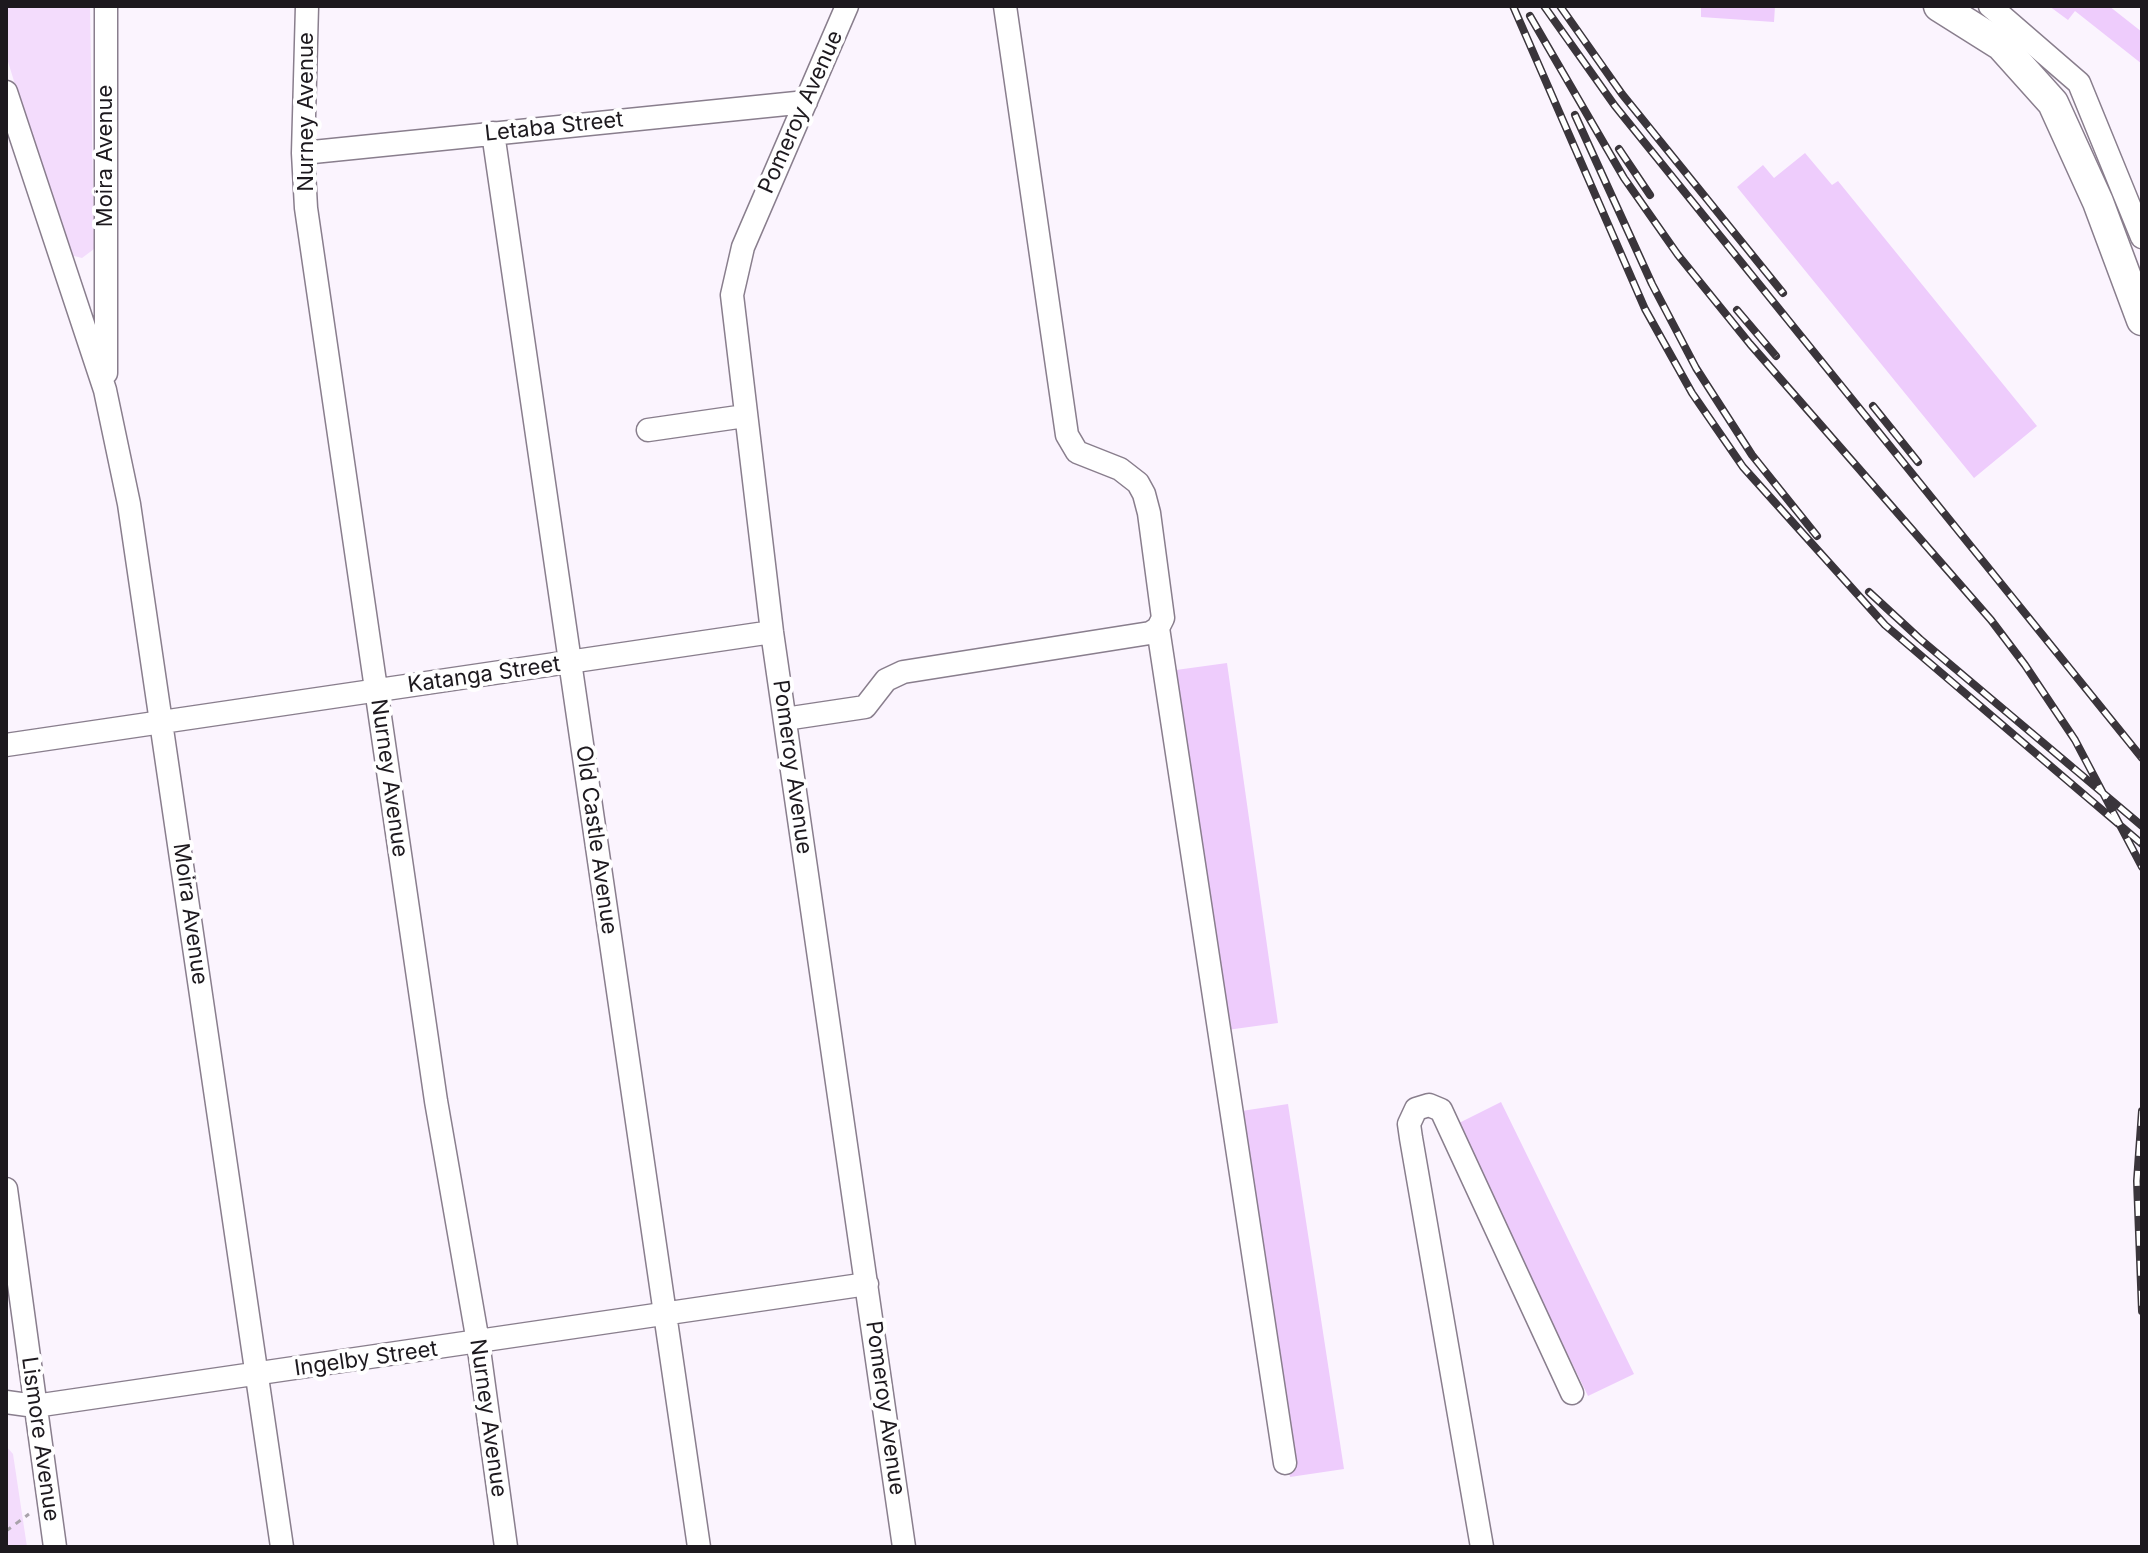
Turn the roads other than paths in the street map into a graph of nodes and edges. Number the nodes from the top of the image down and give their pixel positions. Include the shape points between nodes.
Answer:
1 (106, 6) edge
2 (307, 6) edge
3 (847, 6) edge
4 (1005, 6) edge
5 (1939, 6) edge
6 (1990, 6) edge
7 (6, 92) edge
8 (806, 102) junction
9 (493, 133) junction
10 (303, 153) junction
11 (2121, 192) edge
12 (2142, 237) edge
13 (105, 264) junction
14 (71, 286) junction
15 (2142, 320) edge
16 (105, 390) junction
17 (745, 416) junction
18 (648, 430) dead end
19 (1158, 628) junction
20 (772, 632) junction
21 (571, 663) junction
22 (376, 690) junction
23 (785, 719) junction
24 (162, 721) junction
25 (6, 745) edge
26 (6, 1189) edge
27 (867, 1284) junction
28 (665, 1316) junction
29 (478, 1342) junction
30 (256, 1375) junction
31 (1572, 1393) dead end
32 (6, 1402) edge
33 (35, 1406) junction
34 (1285, 1463) dead end
35 (55, 1547) edge
36 (282, 1547) edge
37 (506, 1547) edge
38 (699, 1547) edge
39 (904, 1547) edge
40 (1482, 1547) edge

1 - 13 street, Moira Avenue
2 - 10 street, Nurney Avenue
3 - 8 street, Pomeroy Avenue
4 - 19 street via 1067,435 1077,452 1120,469 1144,494 1162,606
5 - 11 main road via 2001,45 2044,89 2068,129
6 - 11 street via 2079,83
7 - 14 street, Moira Avenue
8 - 9 street, Letaba Street
8 - 17 street, Pomeroy Avenue via 734,273
9 - 10 street, Letaba Street
9 - 21 street, Old Castle Avenue
10 - 22 street, Nurney Avenue via 306,208
11 - 12 street
11 - 15 main road
13 - 14 street via 91,278
13 - 16 street, Moira Avenue
14 - 16 street, Moira Avenue
16 - 24 street, Moira Avenue via 129,504
17 - 18 street
17 - 20 street, Pomeroy Avenue
19 - 23 street via 903,672 886,680 865,707
19 - 34 street
20 - 21 street, Katanga Street
20 - 23 street, Pomeroy Avenue
21 - 22 street, Katanga Street
21 - 28 street, Old Castle Avenue
22 - 24 street, Katanga Street
22 - 29 street, Nurney Avenue
23 - 27 street, Pomeroy Avenue
24 - 25 street, Katanga Street
24 - 30 street, Moira Avenue
26 - 33 street, Lismore Avenue
27 - 28 street, Ingelby Street
27 - 39 street, Pomeroy Avenue
28 - 29 street, Ingelby Street
28 - 38 street, Old Castle Avenue
29 - 30 street, Ingelby Street
29 - 37 street, Nurney Avenue
30 - 33 street, Ingelby Street
30 - 36 street, Moira Avenue
31 - 40 street via 1441,1110 1429,1105 1416,1109 1409,1124 1411,1138
32 - 33 street, Ingelby Street
33 - 35 street, Lismore Avenue

